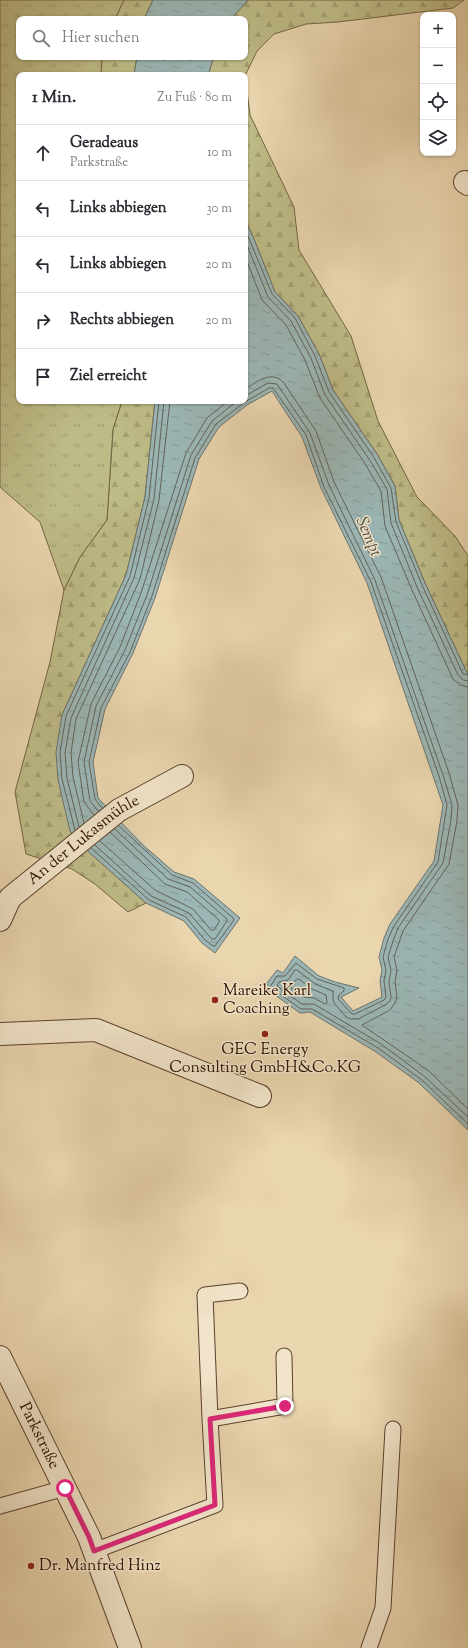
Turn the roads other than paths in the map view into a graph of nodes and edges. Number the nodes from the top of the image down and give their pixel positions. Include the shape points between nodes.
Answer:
1 (182, 776) dead end
2 (0, 920) edge
3 (0, 1034) edge
4 (260, 1096) dead end
5 (240, 1291) dead end
6 (284, 1356) dead end
7 (0, 1357) edge
8 (210, 1419) junction
9 (393, 1429) dead end
10 (65, 1488) junction
11 (0, 1506) edge
12 (94, 1551) junction
13 (130, 1648) edge
14 (369, 1648) edge

1 - 2 street, An der Lukasmühle via 119,810 10,898
3 - 4 street via 96,1030
5 - 8 lane via 205,1295
6 - 8 lane via 285,1406
7 - 10 street, Parkstraße
8 - 12 lane via 215,1505
9 - 14 lane via 383,1608
10 - 11 lane
10 - 12 street, Parkstraße
12 - 13 street, Parkstraße

